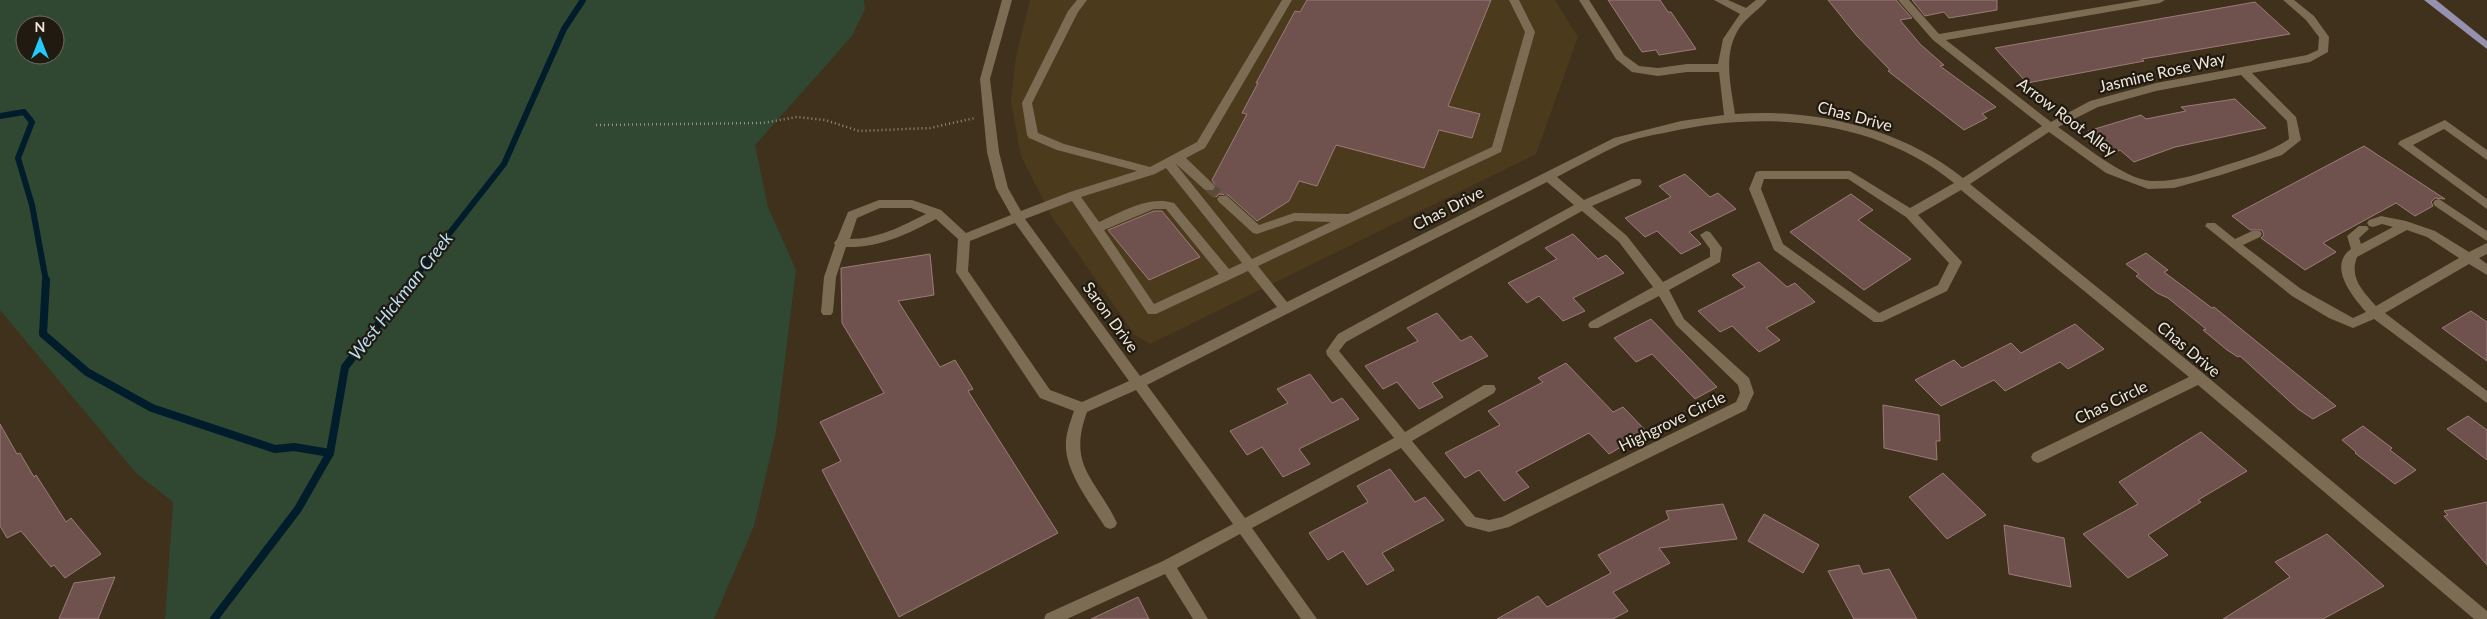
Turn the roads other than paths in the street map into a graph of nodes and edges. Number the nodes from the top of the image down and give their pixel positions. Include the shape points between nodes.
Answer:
1 (1007, 0) edge
2 (1082, 0) edge
3 (1287, 0) edge
4 (1514, 0) edge
5 (1584, 0) edge
6 (1719, 0) edge
7 (1762, 0) edge
8 (1903, 0) edge
9 (2160, 0) edge
10 (2288, 0) edge
11 (2429, 0) edge
12 (1745, 12) junction
13 (1937, 38) junction
14 (2487, 46) edge
15 (1722, 68) junction
16 (2243, 70) junction
17 (1730, 116) junction
18 (2050, 127) junction
19 (2487, 156) edge
20 (1173, 160) junction
21 (1151, 171) junction
22 (1548, 176) junction
23 (1636, 182) dead end
24 (1962, 184) junction
25 (1209, 187) tunnel mouth
26 (1074, 195) junction
27 (1223, 199) tunnel mouth
28 (2440, 202) dead end
29 (1582, 204) junction
30 (2487, 206) edge
31 (937, 213) junction
32 (1910, 214) junction
33 (1018, 217) junction
34 (1350, 218) junction
35 (2406, 224) junction
36 (2211, 226) dead end
37 (1096, 228) junction
38 (2256, 234) dead end
39 (1706, 235) dead end
40 (2487, 237) edge
41 (964, 238) junction
42 (840, 243) junction
43 (2235, 244) junction
44 (2487, 248) edge
45 (2357, 251) junction
46 (2469, 258) junction
47 (1250, 265) junction
48 (2487, 270) edge
49 (1228, 276) junction
50 (1661, 288) junction
51 (1285, 308) junction
52 (827, 312) dead end
53 (2375, 313) junction
54 (1594, 325) dead end
55 (2199, 378) junction
56 (1138, 383) junction
57 (1488, 389) dead end
58 (2487, 398) edge
59 (1082, 408) junction
60 (1403, 440) junction
61 (2038, 457) dead end
62 (1110, 523) dead end
63 (1242, 527) junction
64 (1168, 566) junction
65 (1051, 619) edge
66 (1201, 619) edge
67 (1310, 619) edge
68 (2485, 619) edge

1 - 33 street, Saron Drive via 985,79 993,152 1002,188
2 - 21 street via 1073,11 1027,103 1033,135 1061,147
3 - 20 street via 1201,145
4 - 34 street via 1530,32 1497,149
5 - 15 street via 1620,57 1636,68 1658,72
6 - 12 street
7 - 12 street
8 - 13 street, Arrow Root Alley
9 - 13 street
10 - 16 street, Jasmine Rose Way via 2310,18 2324,37 2323,52 2310,58
11 - 14 main road
12 - 15 street via 1726,41
13 - 18 street, Arrow Root Alley
15 - 17 street
16 - 18 street, Jasmine Rose Way via 2156,87 2094,104
16 - 18 street, Arrow Root Alley via 2292,120 2295,140 2278,152 2174,184 2148,185 2110,170
17 - 22 street, Chas Drive via 1675,124 1618,141
17 - 24 street, Chas Drive via 1817,121 1871,134 1939,165
18 - 24 street, Jasmine Rose Way
19 - 30 street via 2444,124 2404,144
20 - 21 street
20 - 25 street
20 - 47 street
21 - 26 street
22 - 29 street, Highgrove Circle
22 - 51 street, Chas Drive
23 - 29 street
24 - 32 street, Jasmine Rose Way
24 - 55 street, Chas Drive
26 - 33 street
26 - 37 street
27 - 34 street via 1257,230 1294,217
28 - 40 street
29 - 50 street, Highgrove Circle via 1623,239
29 - 60 street, Highgrove Circle via 1342,338 1332,351
31 - 41 street
31 - 42 street via 895,236 863,244
31 - 42 street via 912,204 879,204 852,215
32 - 32 street via 1956,262 1943,288 1878,319 1778,247 1755,189 1760,175 1850,175
33 - 41 street
33 - 56 street, Saron Drive
34 - 47 street
35 - 45 street
35 - 45 street via 2381,220 2368,226 2354,236
35 - 46 street via 2431,234
36 - 43 street
37 - 49 street via 1150,204 1165,204
37 - 49 street via 1152,311
38 - 43 street
39 - 50 street via 1716,248 1716,259
41 - 59 street via 962,272 1044,394
42 - 52 street via 830,277
43 - 53 street via 2303,298 2332,315 2353,323
44 - 46 street
45 - 53 street via 2352,254 2347,267 2353,289
46 - 48 street
46 - 53 street
47 - 49 street
47 - 51 street
50 - 54 street
50 - 60 street, Highgrove Circle via 1680,322 1744,382 1747,393 1741,406 1504,523 1489,526 1471,522
51 - 56 street, Chas Drive
53 - 58 street
55 - 61 street, Chas Circle
55 - 68 street, Chas Drive
56 - 59 street, Chas Drive
56 - 63 street, Saron Drive
57 - 60 street
59 - 62 street via 1075,427 1073,452
60 - 63 street
63 - 64 street
63 - 67 street, Saron Drive
64 - 65 street
64 - 66 street

